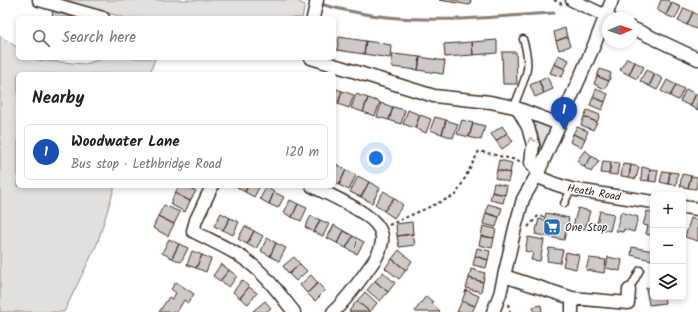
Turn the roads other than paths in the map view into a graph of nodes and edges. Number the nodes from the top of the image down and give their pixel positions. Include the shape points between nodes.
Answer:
1 (39, 0) edge
2 (572, 0) edge
3 (612, 0) edge
4 (608, 12) edge
5 (602, 15) edge
6 (96, 16) edge
7 (602, 28) edge
8 (638, 31) edge
9 (523, 39) dead end
10 (698, 58) edge
11 (317, 60) edge
12 (516, 108) junction
13 (559, 124) junction
14 (535, 170) junction
15 (211, 188) edge
16 (316, 188) edge
17 (571, 189) junction
18 (650, 202) edge
19 (564, 204) dead end
20 (686, 207) edge
21 (698, 209) edge
22 (640, 270) dead end
23 (504, 276) junction
24 (629, 290) joint
25 (572, 298) junction
26 (294, 312) edge
27 (333, 312) edge
28 (493, 312) edge
29 (572, 312) edge

1 - 6 street
2 - 5 street
3 - 4 street
7 - 13 street
8 - 10 street
9 - 12 lane via 528,66
11 - 12 street via 434,96 490,102
12 - 13 street
14 -> 12 street via 533,145 528,127
13 - 14 street
14 - 17 street, Heath Road via 554,184
14 - 23 street via 523,200
15 - 26 street via 193,231 242,257 255,267
16 - 27 street via 363,213 380,228 382,236 379,254 343,303
17 - 18 street, Heath Road
17 - 19 lane
20 - 21 street
22 - 24 lane
23 - 25 street
23 - 28 street
24 - 25 street via 628,303
25 - 29 street

